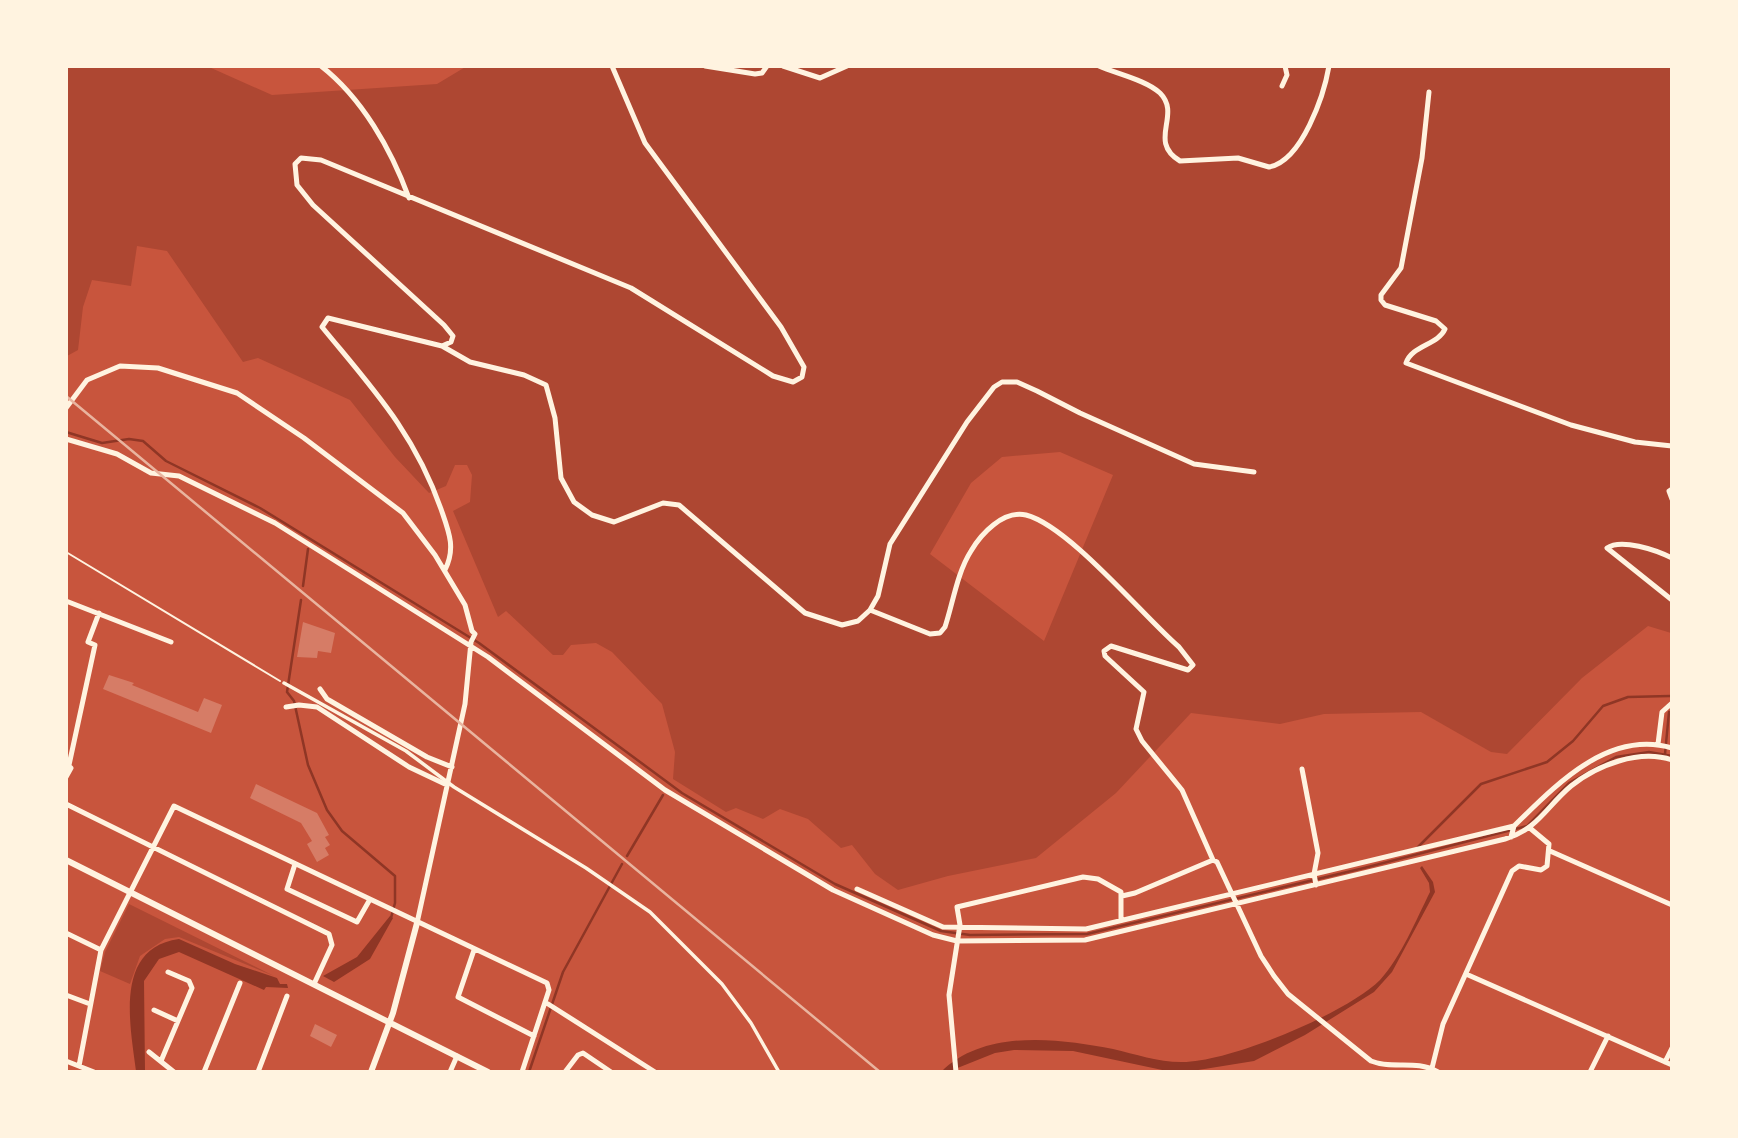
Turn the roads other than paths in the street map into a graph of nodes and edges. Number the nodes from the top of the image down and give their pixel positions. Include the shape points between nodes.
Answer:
1 (320, 66) edge
2 (611, 66) edge
3 (705, 66) edge
4 (767, 66) edge
5 (783, 66) edge
6 (847, 66) edge
7 (1099, 66) edge
8 (1285, 66) edge
9 (1329, 66) edge
10 (1282, 86) dead end
11 (1429, 92) dead end
12 (410, 198) junction
13 (442, 346) junction
14 (66, 408) edge
15 (66, 439) edge
16 (1671, 446) edge
17 (1254, 472) dead end
18 (1671, 489) edge
19 (1671, 499) edge
20 (1671, 558) edge
21 (445, 570) junction
22 (1671, 600) edge
23 (66, 601) edge
24 (870, 610) junction
25 (99, 613) junction
26 (472, 641) junction
27 (171, 642) dead end
28 (284, 683) road end
29 (320, 689) dead end
30 (1671, 703) edge
31 (292, 706) dead end
32 (1665, 746) edge
33 (1671, 760) edge
34 (68, 764) edge
35 (452, 767) junction
36 (1302, 769) dead end
37 (66, 777) edge
38 (447, 784) junction
39 (66, 804) edge
40 (1531, 829) junction
41 (1512, 831) junction
42 (153, 848) junction
43 (1550, 851) junction
44 (66, 860) edge
45 (1213, 860) junction
46 (295, 864) junction
47 (1315, 879) junction
48 (857, 889) dead end
49 (130, 892) junction
50 (1122, 896) junction
51 (1233, 898) junction
52 (369, 901) junction
53 (1671, 905) edge
54 (1121, 920) junction
55 (416, 923) junction
56 (66, 933) edge
57 (959, 934) junction
58 (101, 950) junction
59 (474, 950) junction
60 (168, 972) dead end
61 (1466, 974) junction
62 (240, 983) dead end
63 (314, 984) junction
64 (66, 995) edge
65 (287, 996) dead end
66 (548, 1003) junction
67 (90, 1004) junction
68 (154, 1010) dead end
69 (178, 1020) junction
70 (389, 1022) junction
71 (534, 1037) junction
72 (1608, 1037) junction
73 (1671, 1048) edge
74 (149, 1052) dead end
75 (457, 1056) junction
76 (66, 1061) edge
77 (161, 1061) junction
78 (1668, 1063) edge
79 (79, 1066) junction
80 (1435, 1070) edge
81 (610, 1071) edge
82 (956, 1071) edge
83 (94, 1072) edge
84 (174, 1072) edge
85 (204, 1072) edge
86 (258, 1072) edge
87 (372, 1072) edge
88 (450, 1072) edge
89 (488, 1072) edge
90 (522, 1072) edge
91 (565, 1072) edge
92 (655, 1072) edge
93 (779, 1072) edge
94 (1590, 1072) edge

1 - 12 street via 346,87 399,169
2 - 12 street via 645,143 665,174 800,358 804,367 799,380 773,376 631,288
3 - 4 street via 755,74
5 - 6 street via 820,78
7 - 9 street via 1161,94 1169,107 1164,143 1180,162 1238,158 1269,167 1289,156 1315,116
8 - 10 street
11 - 16 street via 1401,268 1381,300 1436,321 1445,329 1406,363 1571,425
12 - 13 street via 321,160 301,158 295,164 297,185 313,205 453,336
13 - 21 street via 335,317 322,327 394,414 430,477 452,540
13 - 24 street via 470,362 546,385 562,478 574,502 592,515 614,522 671,502 694,515 805,613 842,625 859,621
14 - 21 street via 87,380 121,366 158,368 227,389 304,438 403,513
15 - 26 street via 117,454 150,474 179,476 260,515
17 - 24 street via 1194,464 1037,391 1002,382 967,422 890,544 878,596
18 - 19 street
20 - 22 street via 1641,548 1615,544 1607,548
21 - 26 street via 470,614
23 - 25 street
24 - 45 street via 930,634 940,633 966,560 998,522 1025,515 1068,541 1193,665 1188,670 1111,646 1104,652 1144,692 1136,729 1181,790
25 - 27 street
25 - 34 street via 88,642 95,645
26 - 35 street
26 - 57 street via 665,790 797,871 933,935
28 - 38 street via 406,751
29 - 35 street via 327,699
30 - 32 street via 1662,712
31 - 38 street via 317,707 398,761
32 - 41 street via 1624,747 1576,770
33 - 40 street via 1648,756 1618,761 1572,786
34 - 37 street
35 - 38 street
36 - 47 street via 1318,853
38 - 55 street
38 - 93 street via 656,917 707,966 751,1023
39 - 42 street
40 - 41 street
40 - 43 street via 1546,839
41 - 47 street
41 - 47 street
42 - 46 street via 174,806
42 - 49 street
42 - 63 street via 329,934 332,944
43 - 53 street
43 - 61 street via 1544,869 1514,867
44 - 49 street
45 - 50 street
45 - 51 street
46 - 52 street
46 - 52 street via 287,889 357,922
47 - 51 street
47 - 51 street
48 - 57 street
49 - 58 street
49 - 63 street
50 - 54 street
50 - 57 street via 1116,887 1098,879 1077,877 957,907
51 - 54 street
51 - 57 street via 1085,940
51 - 80 street via 1288,994 1371,1060 1386,1065 1419,1063
52 - 55 street
54 - 57 street via 1086,929
55 - 59 street
55 - 70 street
56 - 58 street
57 - 82 street via 949,995
58 - 67 street
59 - 66 street via 547,983
59 - 71 street via 458,997
60 - 69 street via 189,981 192,988
61 - 72 street
61 - 80 street via 1439,1033
62 - 85 street
63 - 70 street
64 - 67 street
65 - 86 street
66 - 71 street
66 - 92 street
67 - 79 street
68 - 69 street
69 - 77 street
70 - 75 street
70 - 87 street
71 - 90 street
72 - 78 street
72 - 94 street
73 - 78 street
74 - 77 street
75 - 88 street
75 - 89 street
76 - 79 street
77 - 84 street
79 - 83 street
81 - 91 street via 583,1053

